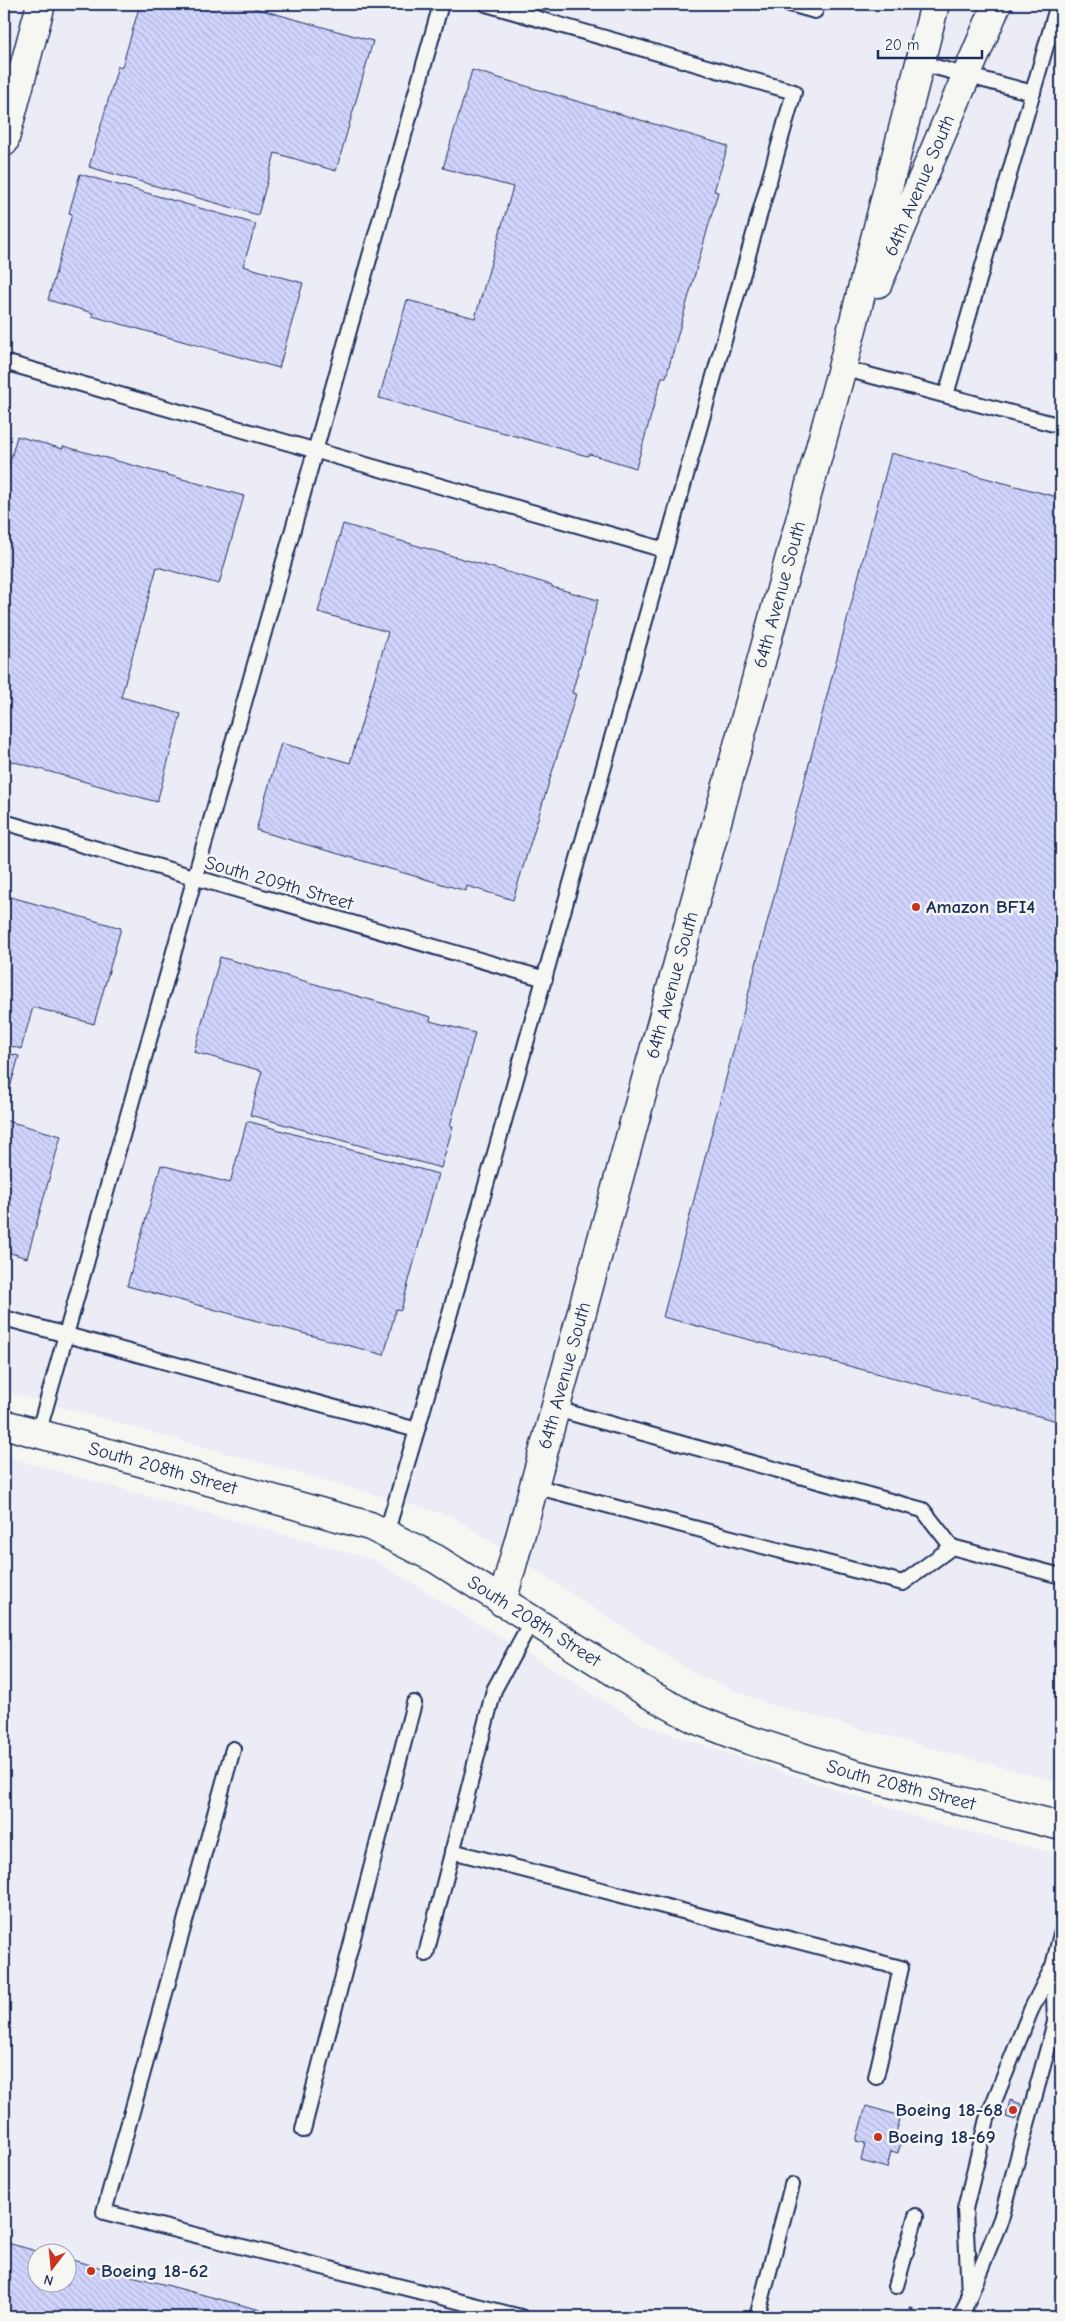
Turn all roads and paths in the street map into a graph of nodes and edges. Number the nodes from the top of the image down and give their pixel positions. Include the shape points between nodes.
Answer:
1 (441, 4) edge
2 (486, 4) edge
3 (790, 4) edge
4 (817, 4) edge
5 (935, 4) edge
6 (997, 4) edge
7 (1058, 4) edge
8 (39, 5) edge
9 (920, 63) junction
10 (966, 75) junction
11 (1032, 92) junction
12 (4, 142) edge
13 (4, 362) edge
14 (842, 368) junction
15 (946, 395) junction
16 (1061, 426) edge
17 (315, 452) junction
18 (665, 550) junction
19 (4, 822) edge
20 (195, 878) junction
21 (545, 979) junction
22 (4, 1318) edge
23 (66, 1336) junction
24 (556, 1409) junction
25 (4, 1424) edge
26 (417, 1430) junction
27 (38, 1434) junction
28 (534, 1486) junction
29 (386, 1534) junction
30 (952, 1547) junction
31 (1061, 1576) edge
32 (502, 1602) junction
33 (532, 1620) junction
34 (414, 1703) dead end
35 (233, 1749) dead end
36 (1061, 1826) edge
37 (452, 1852) junction
38 (1061, 1934) edge
39 (426, 1954) dead end
40 (1053, 1966) junction
41 (876, 2077) dead end
42 (303, 2130) dead end
43 (792, 2185) dead end
44 (916, 2216) dead end
45 (896, 2286) dead end
46 (968, 2295) junction
47 (520, 2317) edge
48 (757, 2317) edge
49 (961, 2317) edge

1 - 17 lane
2 - 18 lane via 794,92
3 - 4 lane via 815,11
5 - 9 street, 64th Avenue South
6 - 10 street, 64th Avenue South
7 - 11 lane
8 - 12 street
9 - 10 lane
9 - 14 street, 64th Avenue South
10 - 11 lane
10 - 14 street, 64th Avenue South
11 - 15 lane
13 - 17 lane
14 - 15 lane
14 - 24 street, 64th Avenue South
15 - 16 lane
17 - 18 lane
17 - 20 lane
18 - 21 lane
19 - 20 lane, South 209th Street
20 - 21 lane, South 209th Street
20 - 23 lane
21 - 26 lane
22 - 23 lane
23 - 26 lane
23 - 27 lane
24 - 28 street, 64th Avenue South
24 - 30 lane via 923,1510
25 - 27 street, South 208th Street
26 - 29 lane
27 - 29 street, South 208th Street via 370,1526
28 - 30 lane via 903,1583
28 - 32 street, 64th Avenue South
29 - 32 street, South 208th Street via 436,1559
30 - 31 lane
32 - 33 street, South 208th Street
33 - 36 street, South 208th Street via 649,1694 743,1738 854,1774
33 - 37 lane via 494,1690
34 - 42 lane
35 - 47 lane via 104,2212
37 - 39 lane
37 - 41 lane via 901,1968
38 - 40 lane
40 - 46 lane via 1055,2022 1001,2219
40 - 46 lane via 1030,2010 987,2119 965,2209
43 - 48 lane
44 - 45 lane
46 - 49 lane

